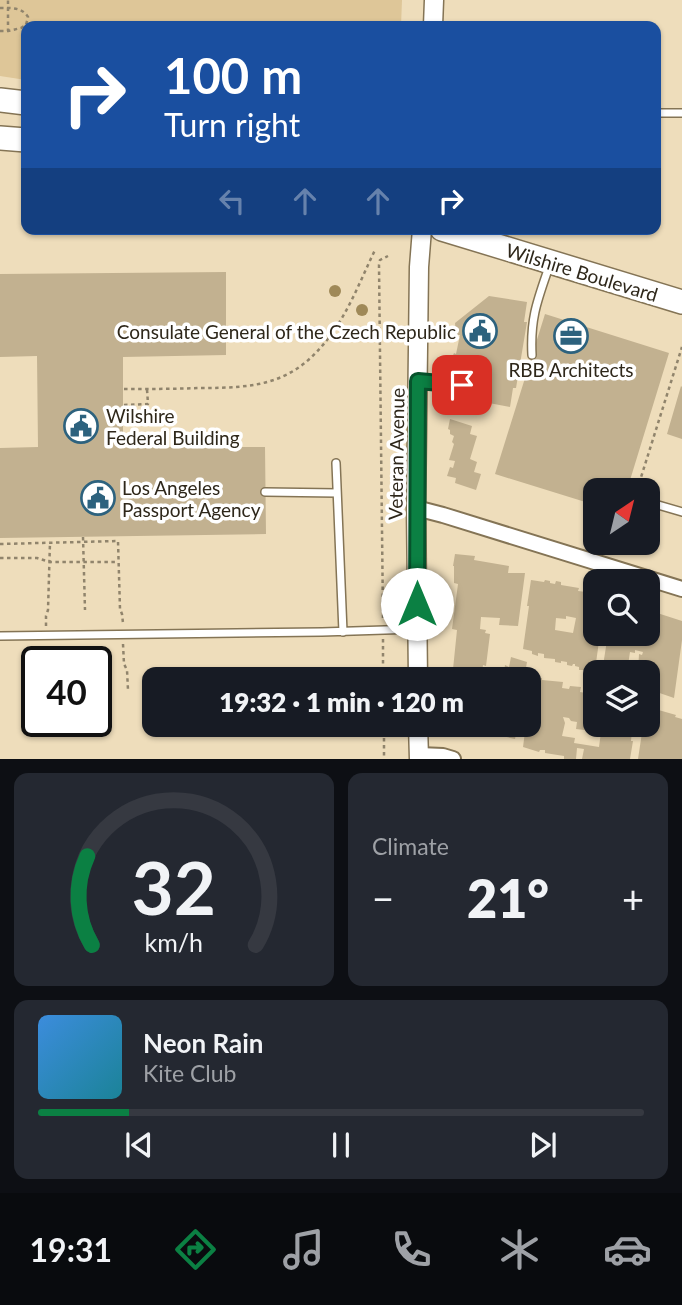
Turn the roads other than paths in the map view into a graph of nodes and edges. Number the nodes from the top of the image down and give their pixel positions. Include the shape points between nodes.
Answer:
1 (434, 0) edge
2 (433, 21) edge
3 (0, 100) edge
4 (21, 102) edge
5 (661, 113) edge
6 (682, 114) edge
7 (0, 138) edge
8 (21, 140) edge
9 (422, 235) edge
10 (462, 235) edge
11 (551, 262) junction
12 (682, 302) edge
13 (532, 355) dead end
14 (418, 381) junction
15 (462, 385) dead end
16 (336, 463) dead end
17 (265, 492) dead end
18 (337, 493) junction
19 (660, 506) edge
20 (416, 508) junction
21 (682, 512) edge
22 (682, 589) edge
23 (417, 628) junction
24 (343, 632) junction
25 (0, 636) edge
26 (418, 667) edge
27 (418, 737) edge
28 (419, 757) edge
29 (453, 759) edge

1 - 2 street
3 - 4 main road
5 - 6 lane
7 - 8 main road
9 - 14 street, Veteran Avenue
10 - 11 main road, Wilshire Boulevard
11 - 12 main road, Wilshire Boulevard
11 - 13 lane via 533,312
14 - 15 lane
14 - 20 street, Veteran Avenue
16 - 18 lane
17 - 18 lane
18 - 24 lane
19 - 21 lane
20 - 22 street
20 - 23 street, Veteran Avenue
23 - 24 lane
23 - 26 street, Veteran Avenue
24 - 25 lane
27 - 28 street
28 - 29 street

